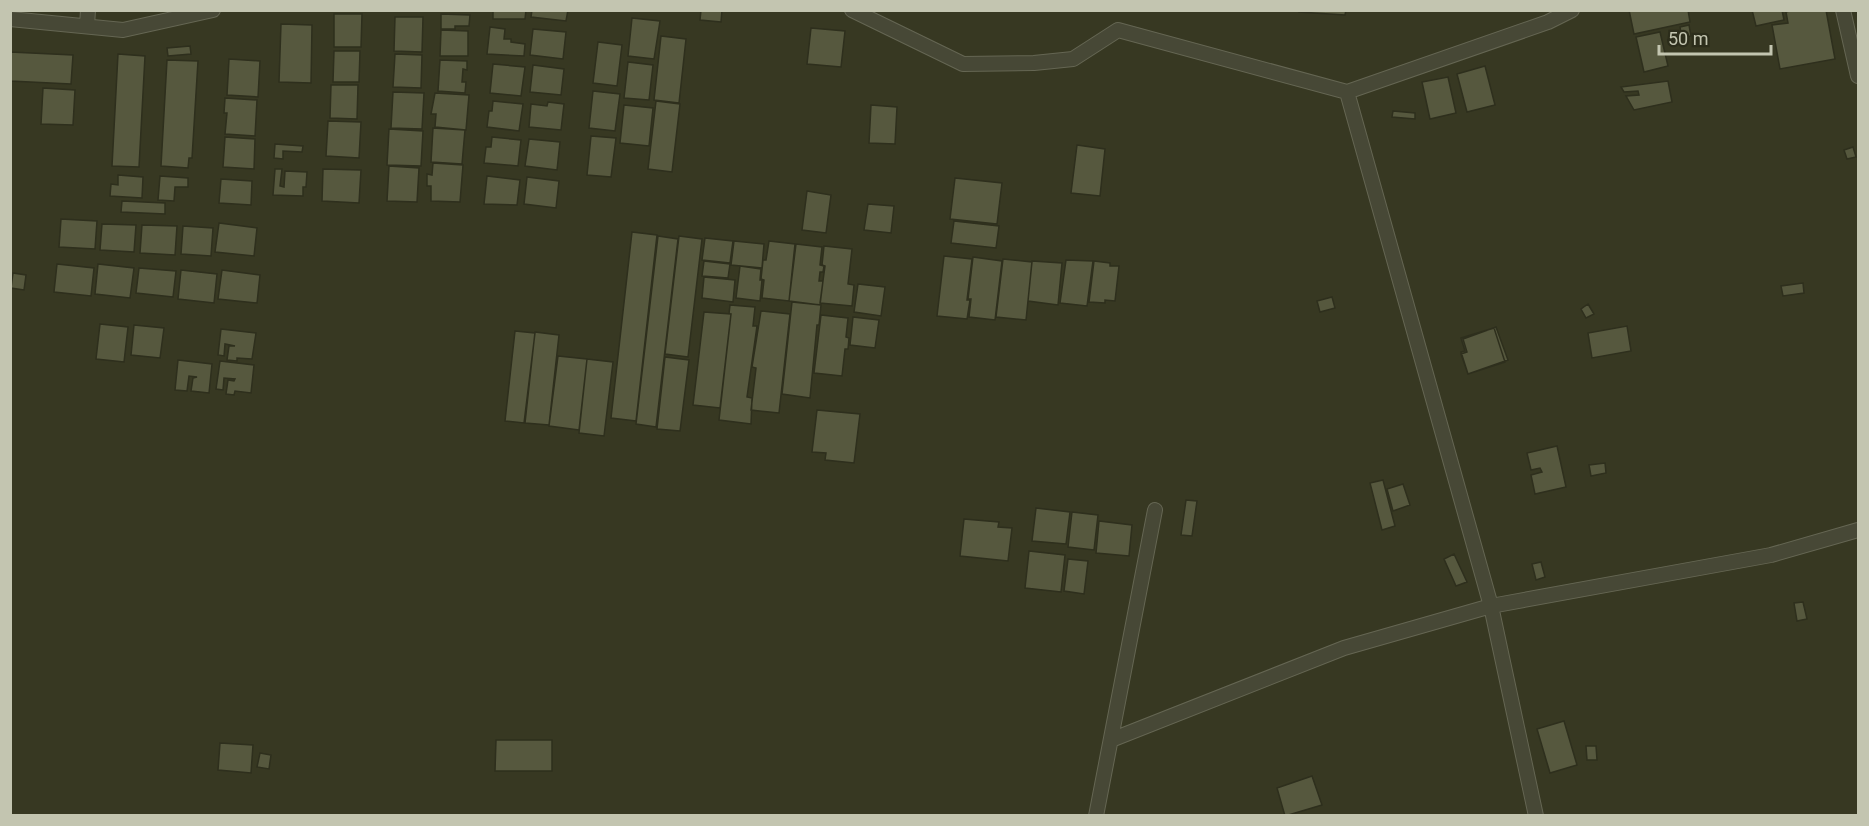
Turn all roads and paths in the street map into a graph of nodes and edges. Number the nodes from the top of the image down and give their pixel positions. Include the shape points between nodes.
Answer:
1 (88, 10) edge
2 (213, 10) edge
3 (852, 10) edge
4 (1572, 10) edge
5 (1843, 10) edge
6 (10, 19) edge
7 (87, 26) junction
8 (1858, 76) edge
9 (1347, 92) junction
10 (1155, 510) dead end
11 (1858, 530) edge
12 (1491, 606) junction
13 (1111, 740) junction
14 (1096, 816) edge
15 (1536, 816) edge

1 - 7 street
2 - 7 street via 123,30
3 - 9 street via 963,64 1073,59 1118,30
4 - 9 street via 1548,22
5 - 8 street
6 - 7 street
9 - 12 street
10 - 13 street
11 - 12 street via 1771,555
12 - 13 street via 1344,648
12 - 15 street
13 - 14 street

